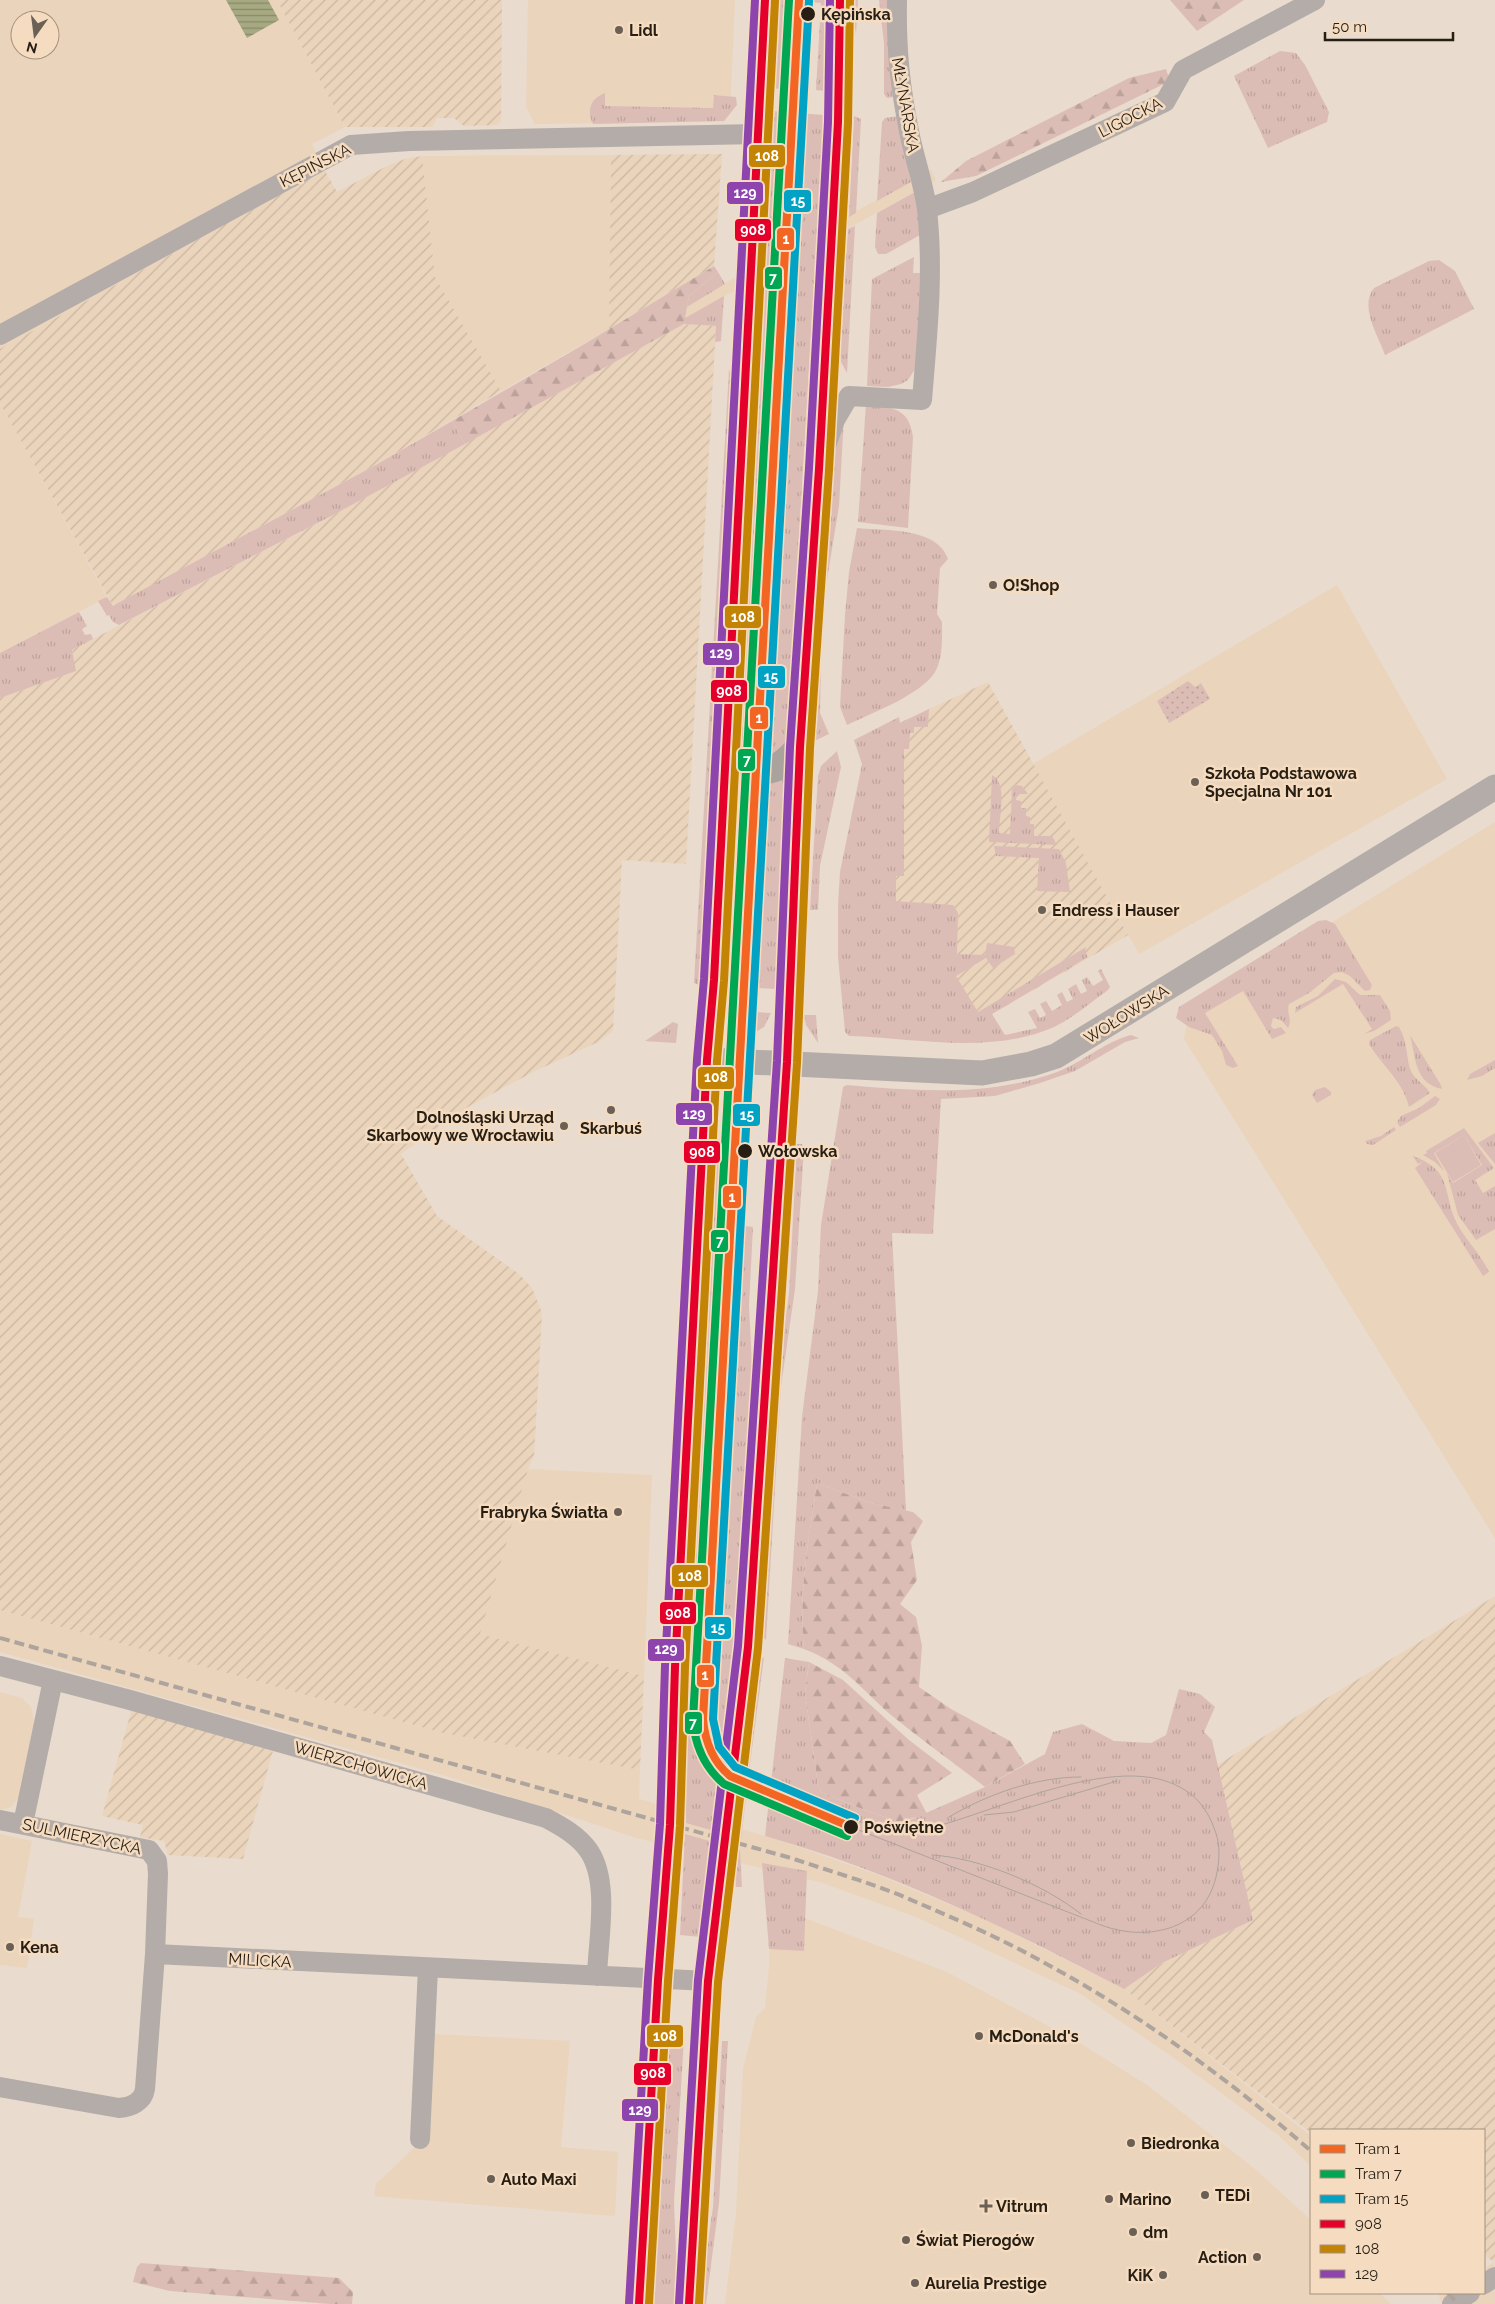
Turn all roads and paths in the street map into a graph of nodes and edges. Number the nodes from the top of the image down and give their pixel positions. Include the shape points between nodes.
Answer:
1 (765, 0) edge
2 (840, 0) edge
3 (897, 0) edge
4 (1315, 0) edge
5 (758, 134) junction
6 (927, 209) junction
7 (0, 335) edge
8 (826, 339) junction
9 (850, 396) junction
10 (819, 469) junction
11 (728, 724) junction
12 (800, 747) junction
13 (1495, 787) edge
14 (707, 1060) junction
15 (787, 1062) junction
16 (0, 1666) edge
17 (52, 1680) junction
18 (0, 1820) edge
19 (23, 1824) junction
20 (155, 1954) junction
21 (428, 1968) junction
22 (597, 1976) junction
23 (658, 1980) junction
24 (708, 1981) junction
25 (0, 2087) edge
26 (420, 2139) dead end
27 (1468, 2294) edge
28 (639, 2304) edge
29 (689, 2304) edge
30 (1452, 2304) edge

1 - 5 main road
2 - 8 main road via 838,122
3 - 6 street, MŁYNARSKA via 897,63
4 - 6 street, LIGOCKA via 1183,70 1166,102 973,192
5 - 7 street, KĘPIŃSKA via 351,145
5 - 11 main road
6 - 9 street, MŁYNARSKA via 930,293 922,400
8 - 9 street via 837,380
8 - 10 main road
9 - 10 street via 835,420
10 - 12 main road
11 - 12 main road via 735,756 756,769 766,771 786,763
11 - 14 main road
12 - 15 main road
13 - 15 street, WOŁOWSKA via 1056,1056 1031,1064 982,1072
14 - 15 street, WOŁOWSKA
14 - 23 main road via 675,1666 670,1825
15 - 24 main road via 748,1646
16 - 17 street, WIERZCHOWICKA
17 - 19 street
17 - 22 street, WIERZCHOWICKA via 546,1818 576,1837 589,1851 596,1867 601,1899
18 - 19 street, SULMIERZYCKA
19 - 20 street, SULMIERZYCKA via 149,1850 157,1861 158,1874
20 - 21 street, MILICKA
20 - 25 street via 145,2089 136,2104 119,2108
21 - 22 street, MILICKA
21 - 26 street
22 - 23 street, MILICKA
23 - 24 street, MILICKA
23 - 28 main road
24 - 29 main road
27 - 30 street

